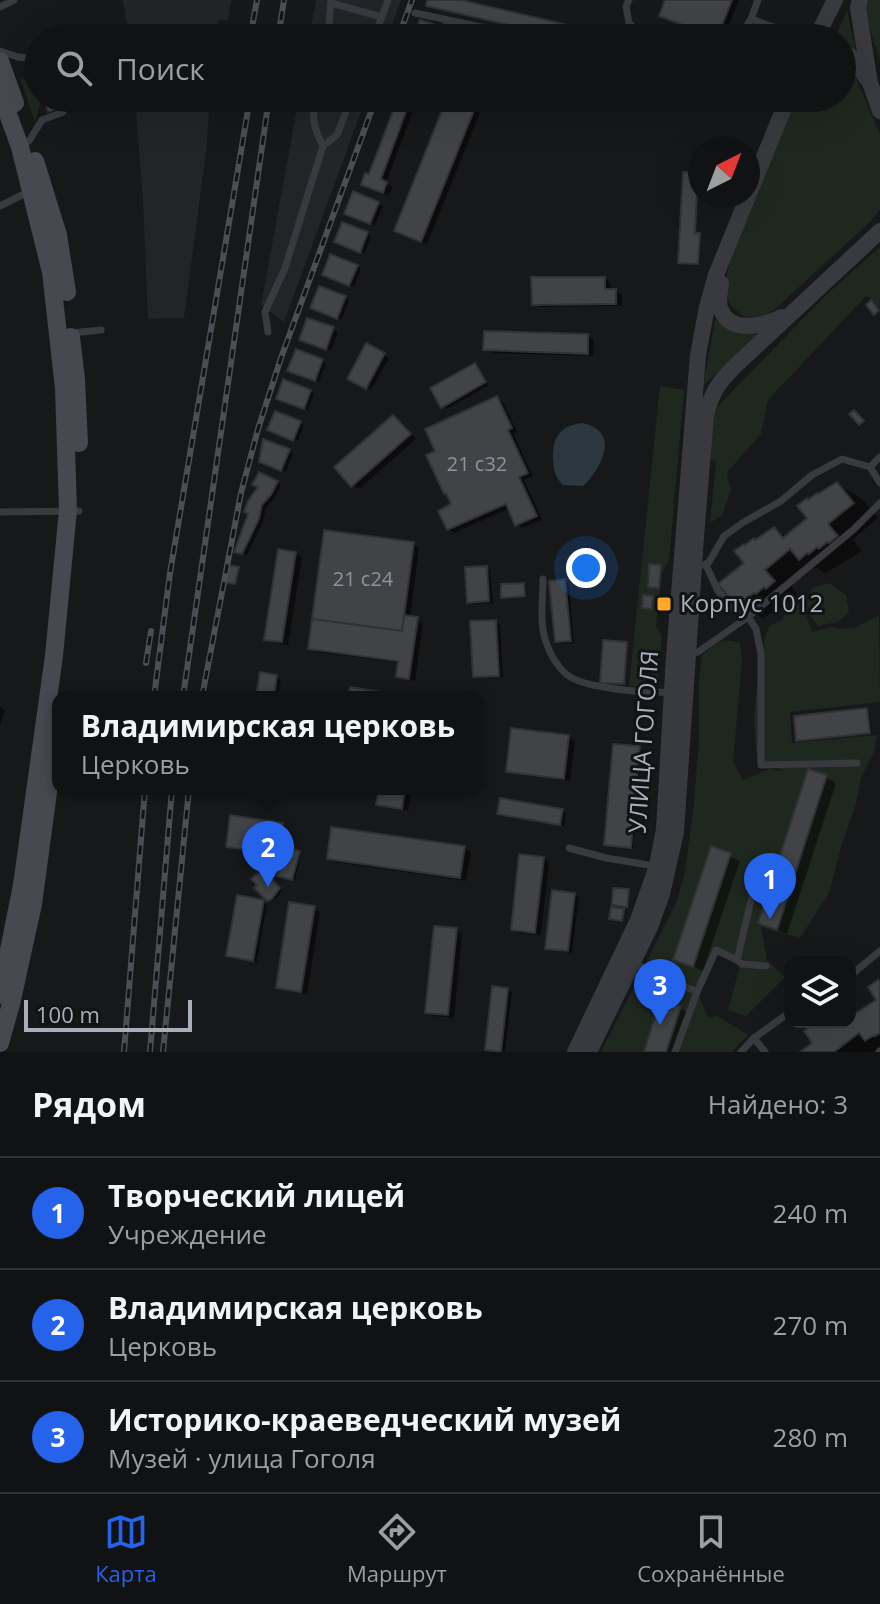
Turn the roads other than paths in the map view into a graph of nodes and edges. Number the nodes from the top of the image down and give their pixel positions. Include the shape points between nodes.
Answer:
1 (14, 0) edge
2 (388, 0) edge
3 (629, 0) edge
4 (758, 0) edge
5 (835, 0) edge
6 (860, 0) edge
7 (331, 2) edge
8 (0, 7) edge
9 (415, 13) dead end
10 (382, 17) junction
11 (751, 19) junction
12 (329, 24) edge
13 (379, 24) edge
14 (467, 24) edge
15 (630, 24) edge
16 (748, 24) edge
17 (765, 24) edge
18 (823, 24) edge
19 (0, 51) edge
20 (24, 58) edge
21 (0, 61) edge
22 (856, 63) edge
23 (870, 83) junction
24 (0, 92) edge
25 (880, 110) edge
26 (63, 112) edge
27 (313, 112) edge
28 (346, 112) edge
29 (778, 112) edge
30 (29, 141) junction
31 (323, 146) junction
32 (37, 189) junction
33 (0, 206) edge
34 (880, 231) edge
35 (724, 257) junction
36 (792, 312) junction
37 (101, 330) dead end
38 (268, 332) dead end
39 (71, 333) junction
40 (880, 457) edge
41 (870, 467) junction
42 (880, 483) edge
43 (880, 503) edge
44 (73, 510) junction
45 (0, 512) edge
46 (694, 565) junction
47 (543, 579) dead end
48 (748, 617) junction
49 (681, 655) junction
50 (62, 691) edge
51 (673, 692) junction
52 (52, 763) edge
53 (857, 763) dead end
54 (569, 848) dead end
55 (657, 866) junction
56 (758, 871) dead end
57 (14, 926) junction
58 (0, 943) edge
59 (880, 951) edge
60 (627, 960) junction
61 (737, 960) junction
62 (766, 966) dead end
63 (856, 971) edge
64 (697, 992) junction
65 (5, 993) edge
66 (784, 1016) edge
67 (754, 1038) junction
68 (0, 1043) edge
69 (575, 1052) edge
70 (589, 1052) edge
71 (675, 1052) edge
72 (741, 1052) edge
73 (765, 1052) edge

1 - 8 lane
2 - 10 lane
3 - 15 lane
4 - 11 lane
5 - 18 street
6 - 23 street
7 - 10 lane
7 - 12 lane
9 - 14 lane
10 - 13 lane
11 - 16 lane
11 - 17 lane
19 - 20 lane
21 - 30 main road
22 - 23 street
23 - 25 street
24 - 32 main road
26 - 30 lane via 42,120
27 - 31 lane via 313,128
28 - 31 lane via 337,135
29 - 35 street
30 - 32 main road
31 - 38 lane via 285,268 265,312
32 - 33 lane
32 - 39 main road via 58,235
32 - 44 main road via 54,291
34 - 36 street
35 - 36 street via 719,304 727,318 753,327
35 - 46 street, УЛИЦА ГОГОЛЯ via 698,355
36 - 46 street via 710,396
37 - 39 lane
39 - 44 main road via 78,414
40 - 41 lane
41 - 42 lane
41 - 46 lane via 842,459 812,475 724,536
43 - 48 lane
44 - 45 lane
44 - 50 main road via 75,584
44 - 57 main road
46 - 48 lane
46 - 49 street, УЛИЦА ГОГОЛЯ
47 - 51 lane via 545,640 568,676 588,684
48 - 49 lane via 698,652
48 - 53 lane via 761,654 761,765
49 - 51 street, УЛИЦА ГОГОЛЯ
49 - 60 street via 674,844 650,927
51 - 55 street, УЛИЦА ГОГОЛЯ
52 - 65 main road via 33,904
54 - 55 lane
55 - 60 street, УЛИЦА ГОГОЛЯ
56 - 61 lane
57 - 58 main road
57 - 65 main road
59 - 63 lane
60 - 64 lane
60 - 69 street, УЛИЦА ГОГОЛЯ
60 - 70 street
61 - 62 lane
61 - 64 lane via 716,950
64 - 71 lane
65 - 68 main road
66 - 67 lane
67 - 72 lane
67 - 73 lane

